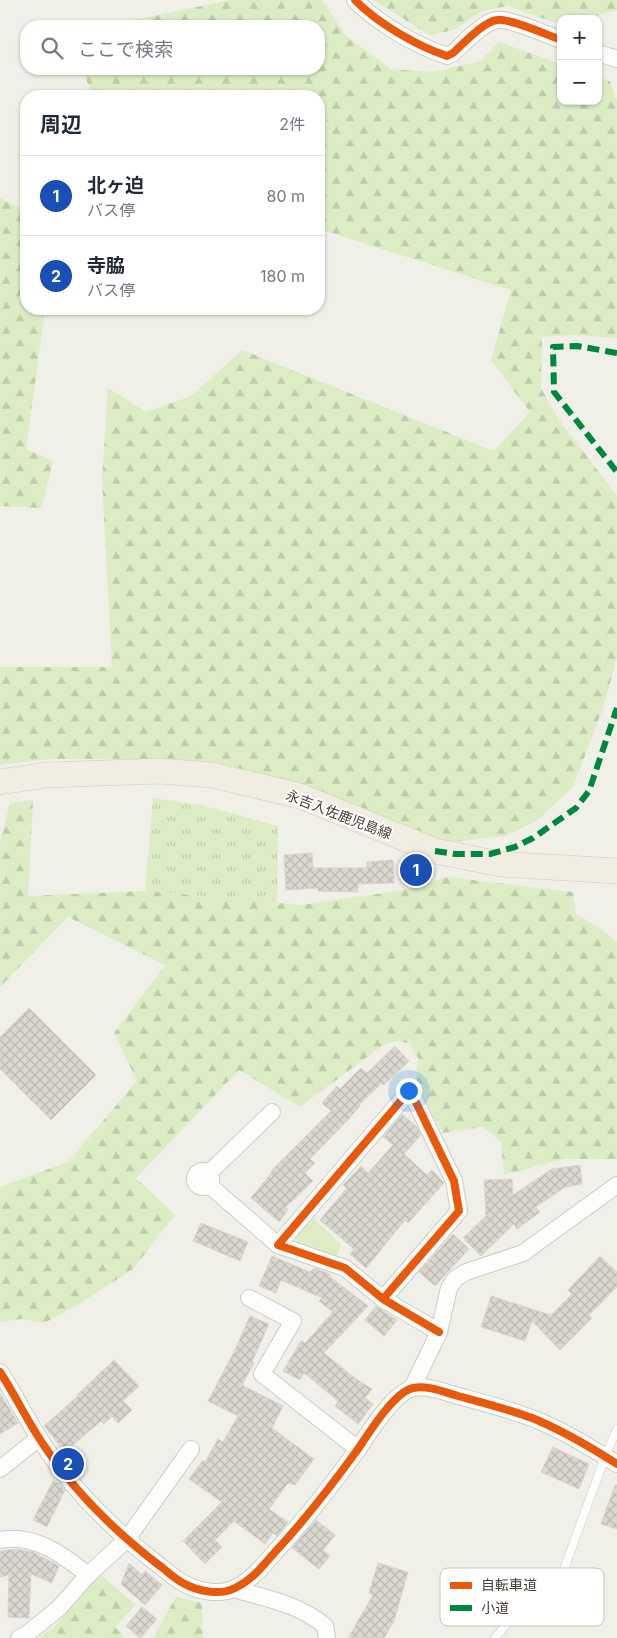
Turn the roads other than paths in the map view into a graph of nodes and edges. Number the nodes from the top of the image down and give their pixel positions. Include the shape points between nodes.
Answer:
1 (355, 0) edge
2 (557, 39) edge
3 (602, 54) edge
4 (617, 59) edge
5 (0, 782) edge
6 (617, 871) edge
7 (272, 1112) dead end
8 (617, 1187) edge
9 (278, 1245) junction
10 (250, 1298) dead end
11 (383, 1299) junction
12 (439, 1332) junction
13 (0, 1372) edge
14 (412, 1388) junction
15 (617, 1429) edge
16 (39, 1438) junction
17 (191, 1449) dead end
18 (358, 1449) junction
19 (611, 1460) edge
20 (0, 1469) edge
21 (127, 1539) junction
22 (0, 1540) edge
23 (565, 1568) edge
24 (88, 1575) junction
25 (233, 1590) junction
26 (505, 1626) edge
27 (19, 1638) edge
28 (327, 1638) edge
29 (495, 1638) edge

1 - 2 street via 378,22 447,56 488,23 498,19
3 - 4 street
5 - 6 main road, 永吉入佐鹿児島線 via 47,775 142,771 212,775 300,796 435,851 500,864
7 - 9 street via 209,1179
8 - 12 street via 523,1253 466,1272 455,1279
9 - 11 street via 345,1268
9 - 11 street via 410,1090 454,1181 459,1211
10 - 18 street via 293,1321 262,1374
11 - 12 street
12 - 14 street
13 - 16 street
14 - 18 street via 384,1412
14 - 19 street via 434,1389 537,1421
15 - 19 lane
16 - 20 street
16 - 21 street via 83,1495
17 - 21 street
18 - 25 street via 292,1534 249,1580
19 - 23 lane
21 - 24 street
21 - 25 street via 183,1583 205,1591
22 - 24 street via 19,1538 35,1542 61,1554
24 - 27 street via 60,1607
25 - 28 street via 279,1601 309,1614 325,1626
26 - 29 lane

